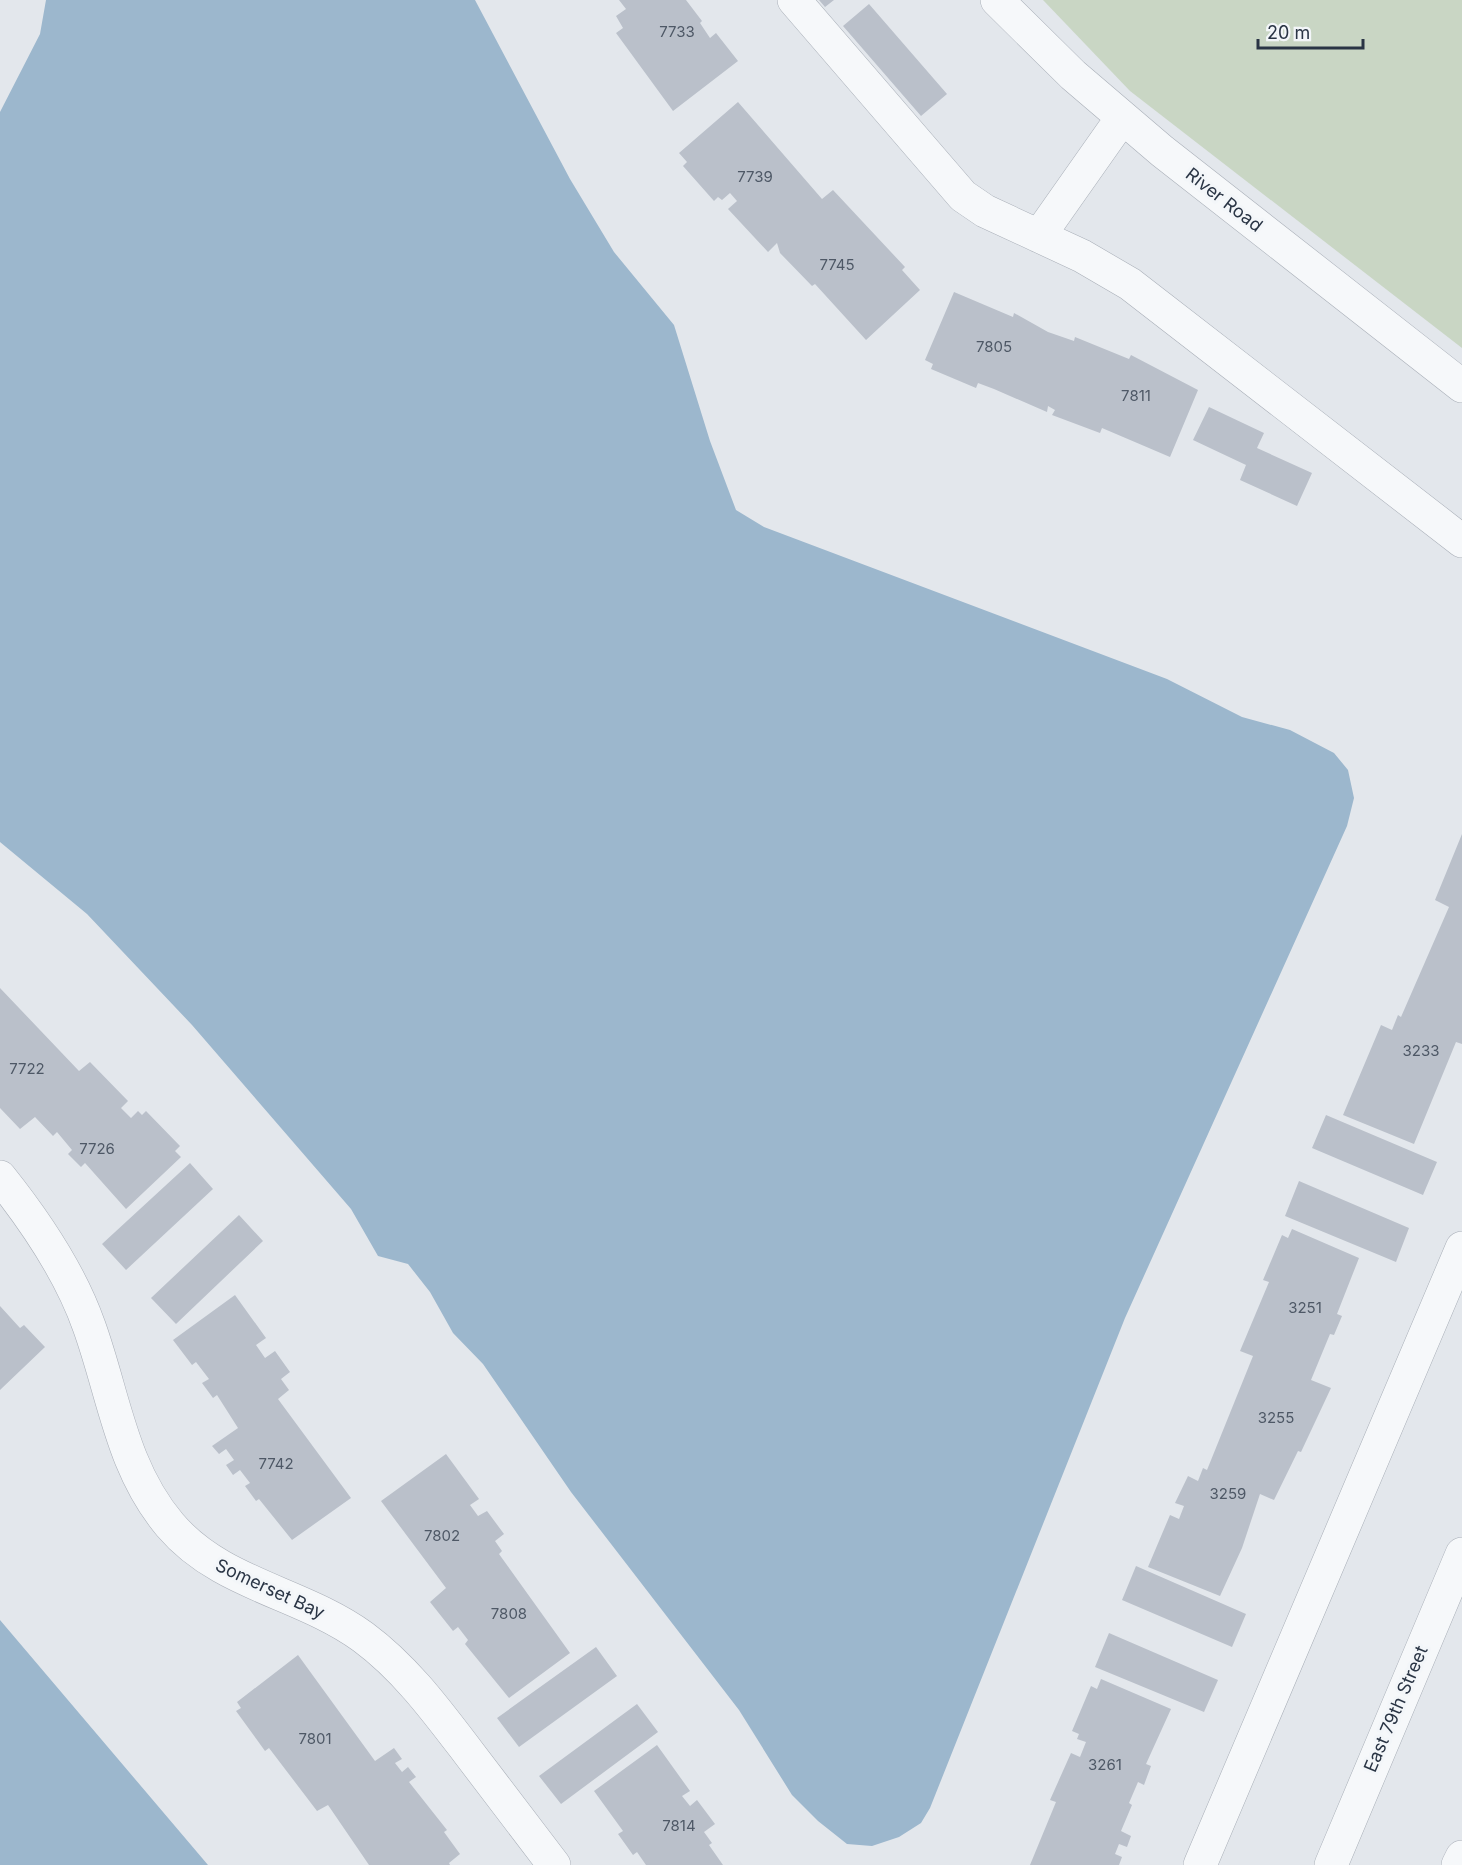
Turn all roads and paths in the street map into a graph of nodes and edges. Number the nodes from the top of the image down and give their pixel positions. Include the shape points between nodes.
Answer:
1 (794, 0) edge
2 (997, 0) edge
3 (1122, 118) junction
4 (1039, 236) junction
5 (1462, 386) edge
6 (1462, 541) edge
7 (0, 1177) edge
8 (1462, 1248) edge
9 (1462, 1554) edge
10 (1462, 1857) edge
11 (554, 1865) edge
12 (1200, 1865) edge
13 (1331, 1865) edge
14 (1458, 1865) edge

1 - 4 street via 963,196 985,211
2 - 3 street, River Road
3 - 4 street
3 - 5 street, River Road
4 - 6 street via 1130,284
7 - 11 street, Somerset Bay via 35,1224 68,1279 89,1324 132,1465 170,1524 215,1564 242,1580 322,1612 388,1658 422,1691
8 - 12 street
9 - 13 street, East 79th Street
10 - 14 street

